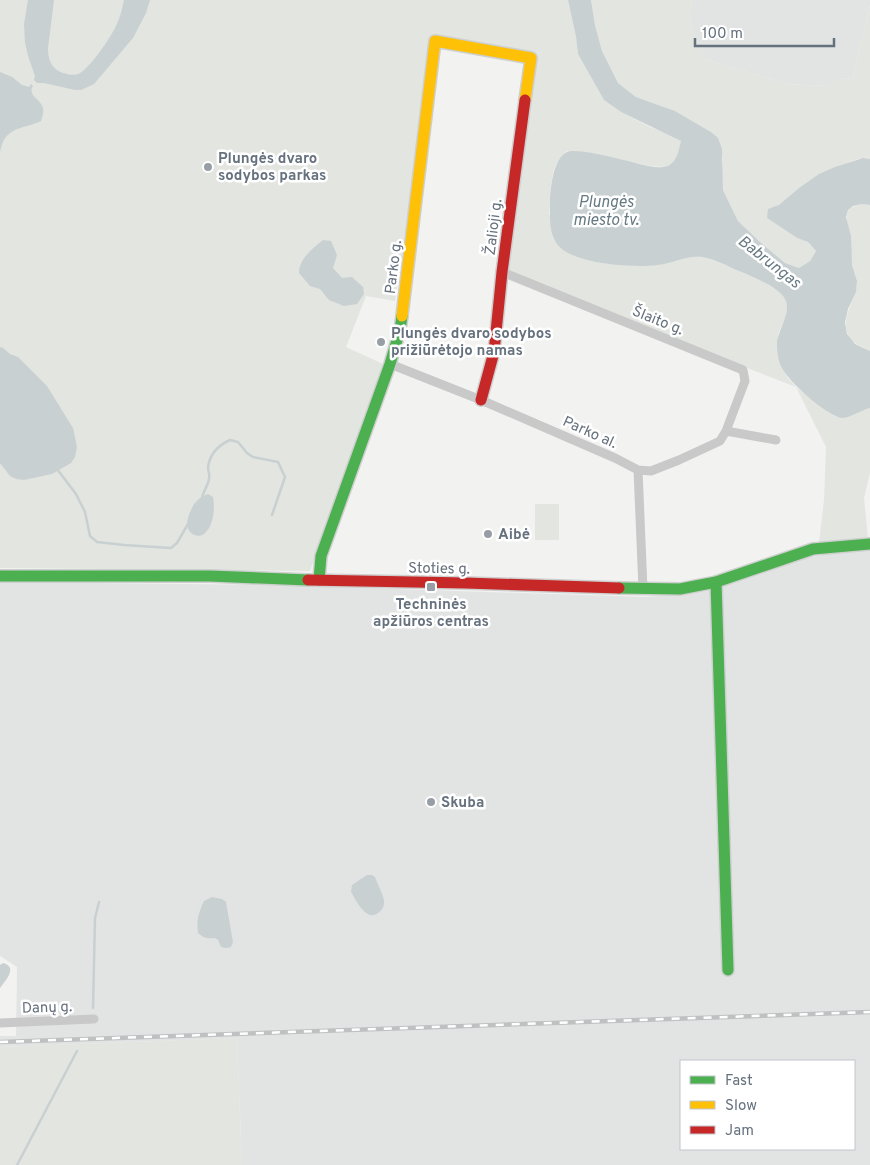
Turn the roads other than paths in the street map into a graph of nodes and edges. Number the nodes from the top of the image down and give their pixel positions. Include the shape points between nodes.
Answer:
1 (531, 58) joint
2 (502, 272) junction
3 (390, 364) junction
4 (481, 400) junction
5 (726, 431) junction
6 (776, 440) dead end
7 (638, 470) junction
8 (870, 544) edge
9 (0, 576) edge
10 (319, 580) junction
11 (716, 582) junction
12 (643, 589) junction
13 (728, 970) dead end
14 (94, 1019) dead end
15 (0, 1023) edge

1 - 2 street, Žalioji g.
1 - 3 street, Parko g. via 435,41 400,330
2 - 4 street, Žalioji g. via 494,352
2 - 5 street, Šlaito g. via 743,370 745,381
3 - 4 street, Parko al.
3 - 10 street, Parko g. via 321,556
4 - 7 street, Parko al.
5 - 6 street
5 - 7 street via 720,441 678,460 651,471
7 - 12 street
8 - 11 street, Stoties g. via 813,549
9 - 10 street, Stoties g. via 210,576
10 - 12 street, Stoties g.
11 - 12 street, Stoties g. via 680,589
11 - 13 street
14 - 15 street, Danų g.

